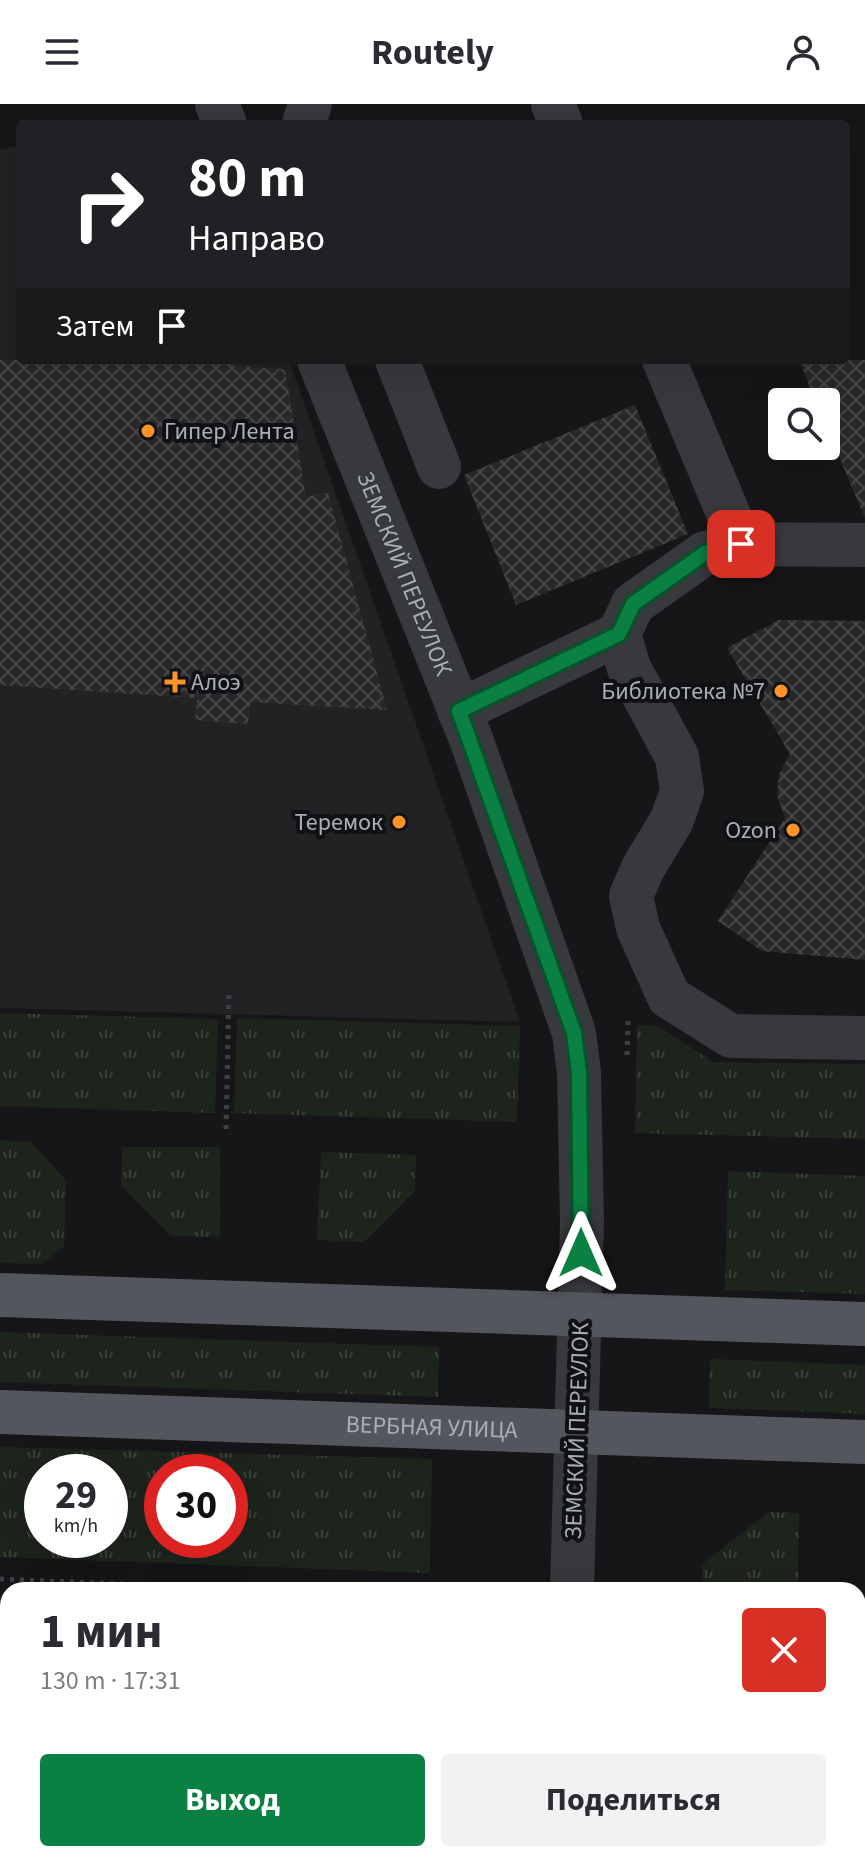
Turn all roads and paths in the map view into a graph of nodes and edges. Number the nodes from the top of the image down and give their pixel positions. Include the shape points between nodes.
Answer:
1 (321, 364) edge
2 (399, 364) edge
3 (666, 364) edge
4 (439, 467) dead end
5 (741, 544) junction
6 (865, 545) edge
7 (619, 634) junction
8 (459, 711) junction
9 (655, 969) junction
10 (229, 991) dead end
11 (865, 1038) edge
12 (627, 1062) dead end
13 (226, 1129) dead end
14 (0, 1295) edge
15 (580, 1312) junction
16 (865, 1324) edge
17 (0, 1412) edge
18 (577, 1432) junction
19 (865, 1442) edge
20 (0, 1579) edge
21 (73, 1582) edge
22 (572, 1582) edge

1 - 8 street, ЗЕМСКИЙ ПЕРЕУЛОК
2 - 4 street
3 - 5 street
5 - 6 street
5 - 7 street via 705,553 633,604
7 - 8 street
7 - 9 street via 629,668 677,757 682,791 631,896
8 - 15 street, ЗЕМСКИЙ ПЕРЕУЛОК via 574,1033 579,1072
9 - 11 street via 669,997 731,1036
9 - 12 path via 628,1003
10 - 13 path
14 - 15 main road
15 - 16 main road
15 - 18 street, ЗЕМСКИЙ ПЕРЕУЛОК
17 - 18 main road, ВЕРБНАЯ УЛИЦА
18 - 19 main road, ВЕРБНАЯ УЛИЦА
18 - 22 street, ЗЕМСКИЙ ПЕРЕУЛОК
20 - 21 path

